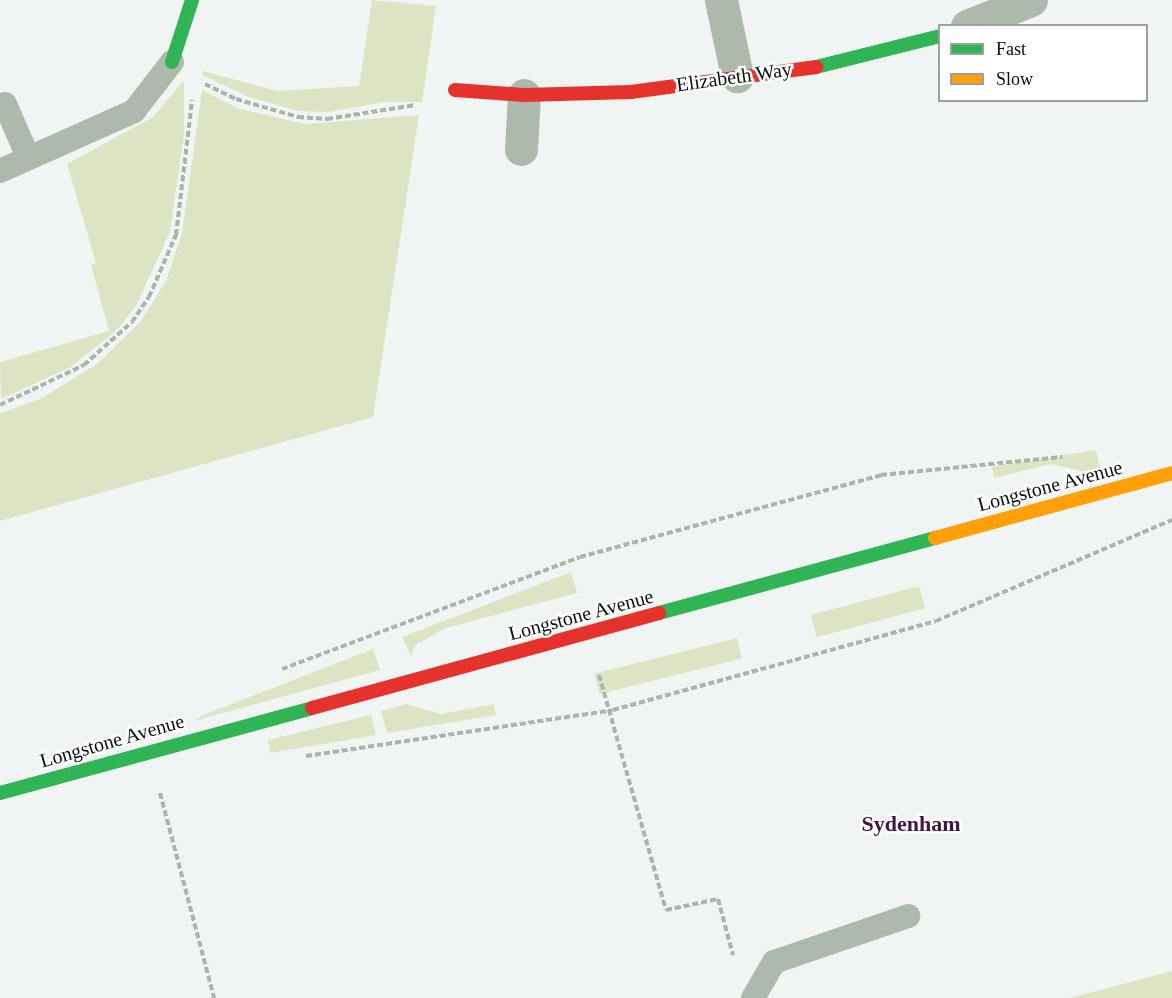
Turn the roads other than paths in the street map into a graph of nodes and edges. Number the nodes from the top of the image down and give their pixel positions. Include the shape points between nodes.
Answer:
1 (192, 0) edge
2 (722, 0) edge
3 (1031, 0) edge
4 (972, 24) edge
5 (938, 36) edge
6 (172, 62) joint
7 (737, 76) junction
8 (455, 90) road end
9 (524, 95) junction
10 (5, 104) dead end
11 (521, 149) dead end
12 (28, 157) junction
13 (0, 171) edge
14 (1172, 473) edge
15 (0, 793) edge
16 (908, 916) dead end
17 (753, 998) edge

1 - 6 street
2 - 7 street
3 - 4 street
5 - 7 street, Elizabeth Way via 836,64
6 - 12 lane via 134,111
7 - 9 street, Elizabeth Way via 631,92
8 - 9 street, Elizabeth Way
9 - 11 street
10 - 12 lane
12 - 13 lane
14 - 15 street, Longstone Avenue
16 - 17 lane via 774,962

